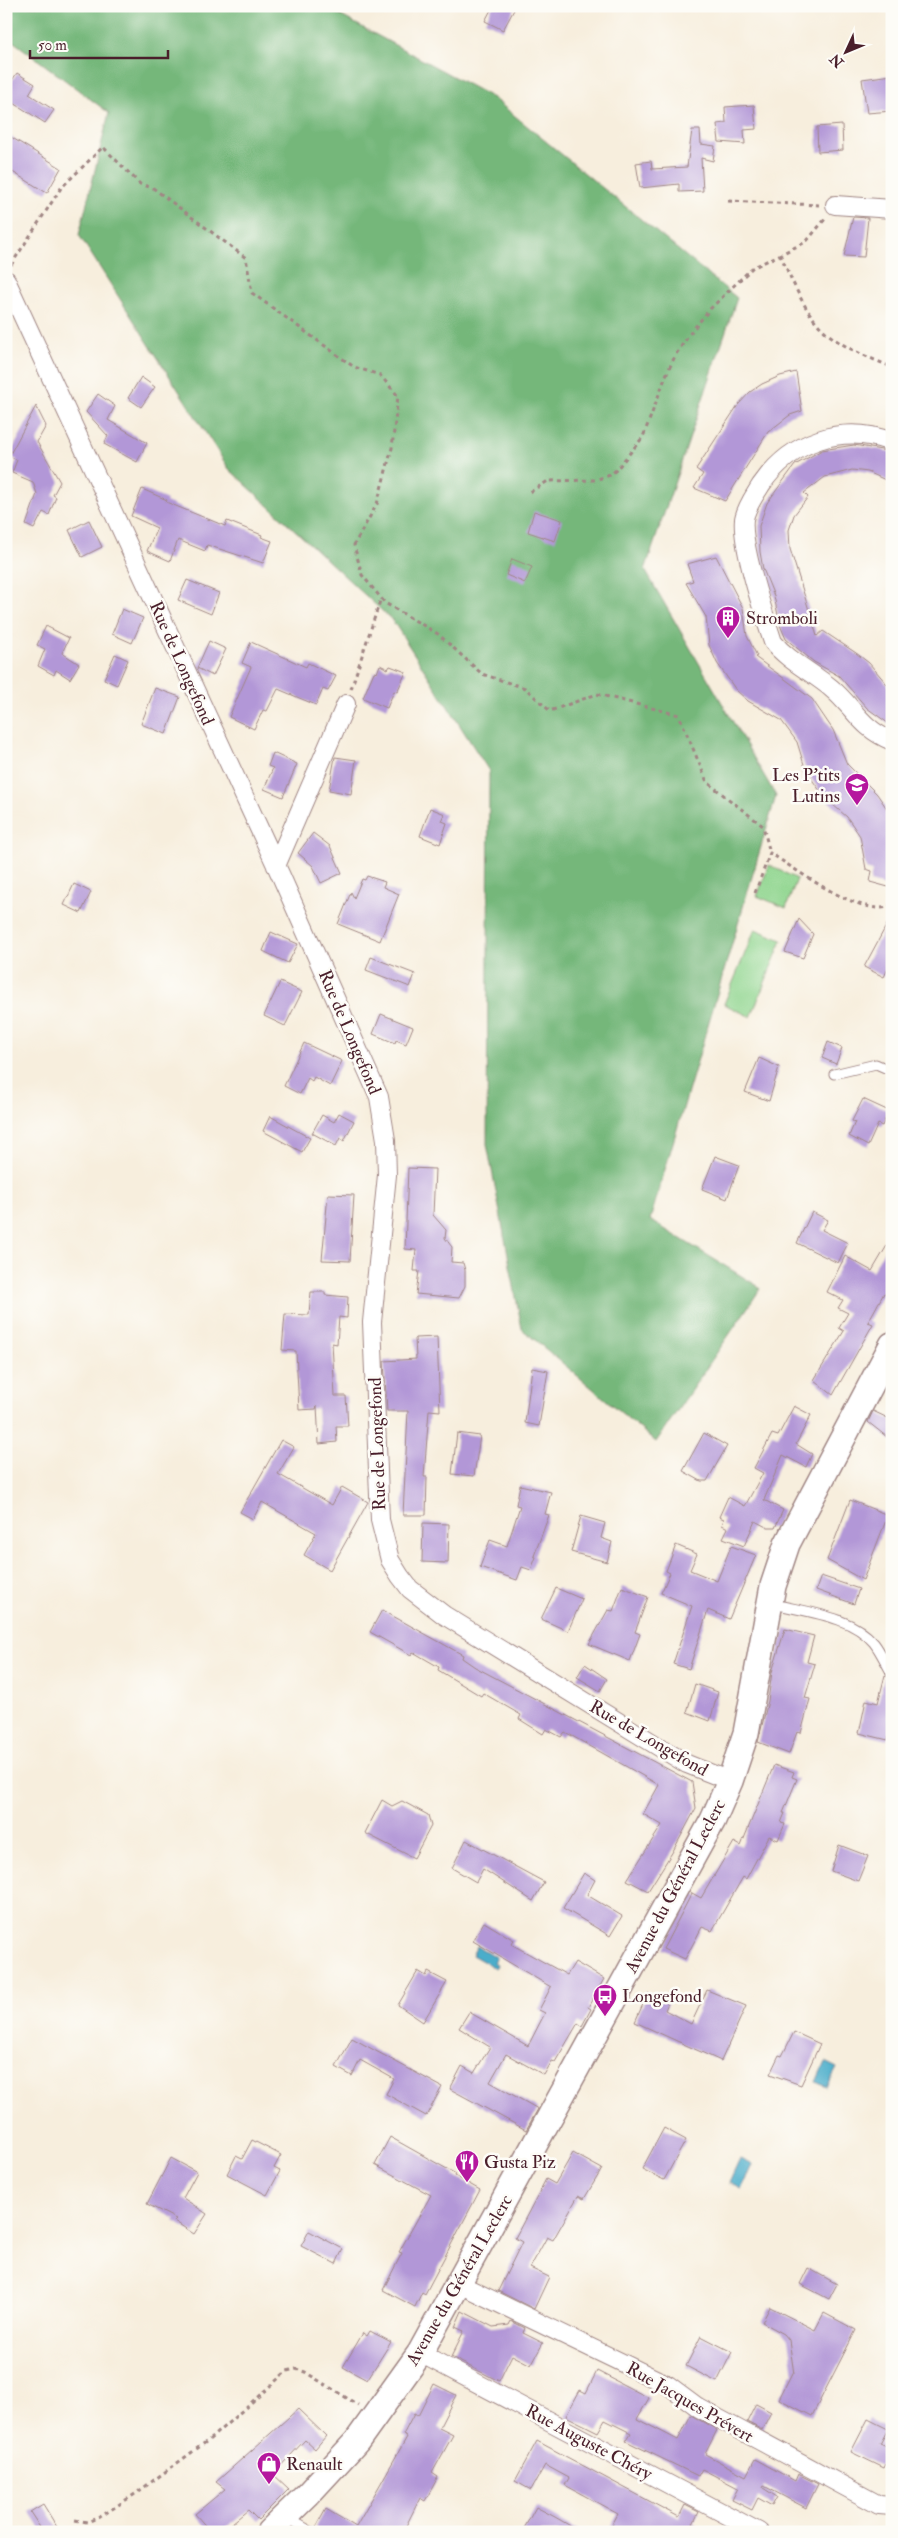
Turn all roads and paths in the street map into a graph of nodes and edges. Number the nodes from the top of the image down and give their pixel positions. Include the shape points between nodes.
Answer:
1 (728, 201) dead end
2 (835, 206) junction
3 (892, 209) edge
4 (780, 254) junction
5 (6, 272) edge
6 (8, 292) edge
7 (892, 367) edge
8 (892, 442) edge
9 (530, 492) dead end
10 (381, 598) junction
11 (346, 704) joint
12 (892, 741) edge
13 (770, 853) junction
14 (276, 866) junction
15 (755, 893) dead end
16 (892, 905) edge
17 (892, 1071) edge
18 (834, 1074) dead end
19 (892, 1345) edge
20 (770, 1603) junction
21 (892, 1674) edge
22 (730, 1781) junction
23 (460, 2284) junction
24 (420, 2353) junction
25 (377, 2416) junction
26 (892, 2506) edge
27 (75, 2520) dead end
28 (277, 2524) edge
29 (312, 2532) edge
30 (759, 2532) edge

1 - 2 path
2 - 3 street
2 - 4 path via 806,242
4 - 7 path via 802,301 821,330 851,351
4 - 9 path via 752,268 691,332 667,373 642,437 616,470 595,480 548,481
5 - 10 path via 61,188 103,147 140,184 153,188 246,258 252,292 354,366 380,375 398,396 392,448 377,504 354,545 362,575
6 - 14 street, Rue de Longefond
8 - 12 street via 851,434 831,436 803,446 774,467 753,497 744,518 746,547 773,642 832,688 870,729
10 - 11 path
10 - 13 path via 438,634 482,674 525,688 550,711 597,694 679,715 707,782 763,826
11 - 14 street
13 - 15 path
13 - 16 path via 820,886 864,907
14 - 22 street, Rue de Longefond via 379,1097 386,1140 387,1175 372,1322 380,1520 390,1560 410,1589 444,1615 687,1764
17 - 18 lane via 876,1064
19 - 20 main road, Avenue du Général Leclerc via 787,1544
20 - 21 lane via 858,1628 874,1644
20 - 22 main road, Avenue du Général Leclerc via 746,1733
22 - 23 main road, Avenue du Général Leclerc via 713,1820
23 - 24 main road, Avenue du Général Leclerc
23 - 26 street, Rue Jacques Prévert via 668,2385 707,2413 879,2506
24 - 25 main road, Avenue du Général Leclerc
24 - 30 street, Rue Auguste Chéry
25 - 27 path via 306,2372 287,2371 210,2439 134,2494 100,2517 88,2522
25 - 28 main road, Avenue du Général Leclerc
28 - 29 lane

